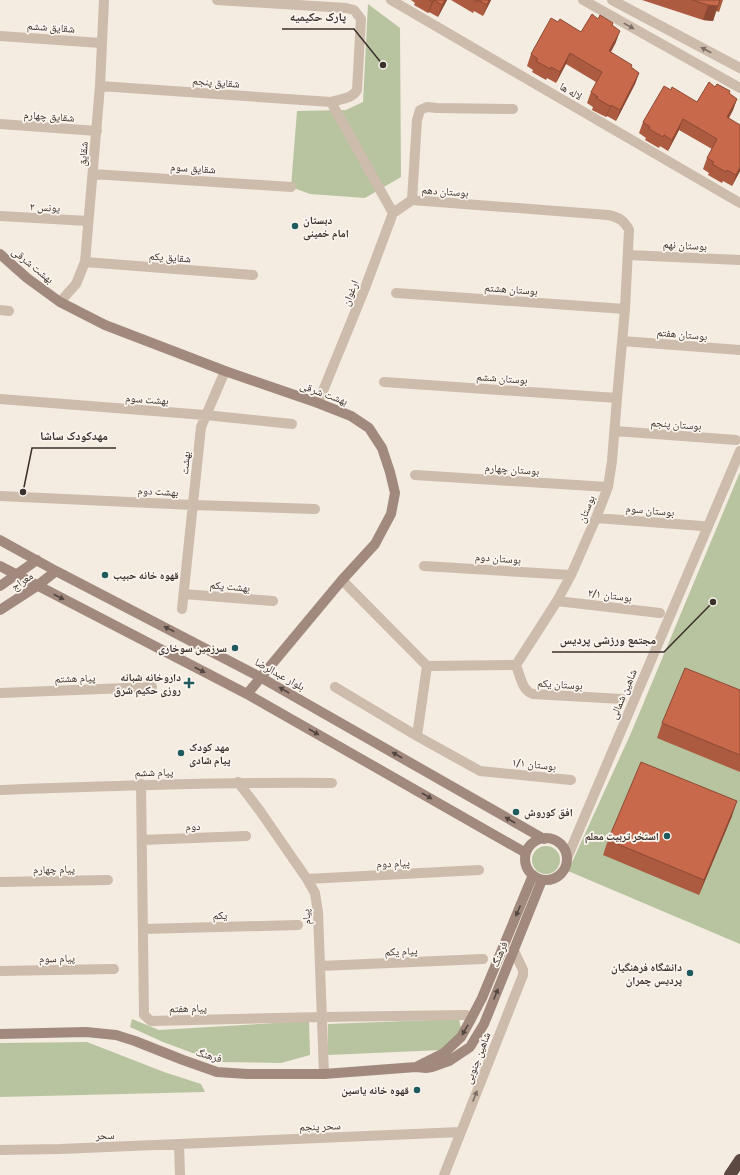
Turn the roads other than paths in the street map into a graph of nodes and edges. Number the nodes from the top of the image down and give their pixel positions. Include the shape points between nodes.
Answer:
1 (104, 0) edge
2 (217, 0) edge
3 (391, 0) edge
4 (583, 0) edge
5 (613, 0) edge
6 (606, 13) junction
7 (0, 36) edge
8 (101, 43) junction
9 (740, 68) edge
10 (736, 85) edge
11 (100, 86) junction
12 (331, 102) junction
13 (513, 109) dead end
14 (0, 124) edge
15 (96, 131) junction
16 (93, 174) junction
17 (291, 187) dead end
18 (412, 200) junction
19 (740, 203) edge
20 (394, 213) junction
21 (0, 216) edge
22 (88, 221) junction
23 (0, 254) edge
24 (628, 255) junction
25 (740, 260) edge
26 (85, 262) junction
27 (253, 275) dead end
28 (396, 292) dead end
29 (60, 302) junction
30 (625, 309) junction
31 (622, 341) junction
32 (740, 350) edge
33 (225, 371) junction
34 (384, 382) dead end
35 (618, 398) junction
36 (0, 399) edge
37 (318, 403) junction
38 (205, 415) junction
39 (292, 424) dead end
40 (615, 431) junction
41 (736, 440) dead end
42 (740, 451) edge
43 (415, 475) dead end
44 (608, 487) junction
45 (0, 496) edge
46 (193, 505) junction
47 (315, 509) dead end
48 (596, 518) junction
49 (702, 526) dead end
50 (0, 540) edge
51 (37, 560) junction
52 (0, 566) edge
53 (424, 566) dead end
54 (56, 571) junction
55 (16, 575) junction
56 (571, 575) junction
57 (342, 580) junction
58 (0, 586) edge
59 (37, 586) junction
60 (184, 594) junction
61 (273, 601) dead end
62 (557, 601) junction
63 (182, 609) dead end
64 (0, 610) edge
65 (660, 613) dead end
66 (516, 664) junction
67 (427, 666) junction
68 (260, 677) junction
69 (152, 687) dead end
70 (335, 687) dead end
71 (0, 693) edge
72 (247, 694) junction
73 (622, 700) dead end
74 (417, 736) junction
75 (571, 780) dead end
76 (238, 782) junction
77 (332, 783) dead end
78 (141, 784) junction
79 (0, 790) edge
80 (246, 836) dead end
81 (544, 839) junction
82 (142, 840) junction
83 (526, 853) junction
84 (567, 858) junction
85 (479, 870) dead end
86 (533, 875) junction
87 (108, 880) dead end
88 (307, 880) junction
89 (542, 880) junction
90 (0, 882) edge
91 (298, 925) dead end
92 (143, 930) junction
93 (514, 951) junction
94 (482, 959) dead end
95 (320, 966) junction
96 (114, 969) dead end
97 (0, 971) edge
98 (466, 1015) dead end
99 (322, 1017) junction
100 (0, 1034) edge
101 (421, 1068) junction
102 (324, 1074) junction
103 (461, 1132) junction
104 (179, 1144) junction
105 (0, 1150) edge
106 (740, 1160) edge
107 (180, 1175) edge
108 (444, 1175) edge
109 (730, 1175) edge

1 - 8 street, شقایق
2 - 12 street via 354,10 360,19 357,90 353,95
3 - 19 street, لاله ها
4 - 6 street
5 - 6 street
9 -> 5 street
6 -> 10 street
7 - 8 street, شقایق ششم
8 - 11 street, شقایق
9 - 10 street
11 - 12 street, شقایق پنجم
11 - 15 street, شقایق
12 - 20 street
13 - 18 street, بوستان دهم via 427,107 420,110 417,120
14 - 15 street, شقایق چهارم
15 - 16 street, شقایق
16 - 17 street, شقایق سوم
16 - 22 street, شقایق
18 - 20 street
18 - 24 street, بوستان دهم via 608,215 621,220 629,230
20 - 37 street, ارغوان
21 - 22 street, یونس ۲
22 - 26 street, شقایق
23 - 29 main road, بهشت شرقی
24 - 25 street, بوستان نهم
24 - 30 street, بوستان
26 - 27 street, شقایق یکم
26 - 29 street, شقایق via 76,284
28 - 30 street, بوستان هشتم
29 - 33 main road, بهشت شرقی via 105,324
30 - 31 street, بوستان
31 - 32 street, بوستان هفتم
31 - 35 street, بوستان
33 - 37 main road, بهشت شرقی
33 - 38 street, بهشت
34 - 35 street, بوستان ششم
35 - 40 street, بوستان
36 - 38 street, بهشت سوم
37 - 57 main road, بهشت شرقی via 351,416 369,428 382,448 395,493 391,514 375,544
38 - 39 street, بهشت سوم
38 - 46 street, بهشت via 201,427
40 - 41 street, بوستان پنجم
40 - 44 street, بوستان
42 - 84 street, شاهین شمالی
43 - 44 street, بوستان چهارم
44 - 48 street, بوستان
45 - 46 street, بهشت دوم
46 - 47 street, بهشت دوم
46 - 60 street, بهشت
48 - 49 street, بوستان سوم
48 - 56 street, بوستان
50 - 51 main road, بلوار عبدالرضا
51 - 54 main road, بلوار عبدالرضا
51 - 55 main road, معراج
52 - 55 main road
53 - 56 street, بوستان دوم
54 - 59 main road, معراج
68 -> 54 main road, بلوار عبدالرضا
55 - 58 main road, معراج
55 - 59 main road
56 - 62 street, بوستان
57 - 67 street
57 - 68 main road, بهشت شرقی
59 - 64 main road, معراج
59 -> 72 main road
60 - 61 street, بهشت یکم
60 - 63 street, بهشت
62 - 65 street, بوستان ۲/۱
62 - 66 street, بوستان
66 - 67 street
66 - 73 street, بوستان یکم via 528,693
67 - 74 street
68 - 72 main road, بهشت شرقی
81 -> 68 main road, بلوار عبدالرضا
69 - 71 street, پیام هشتم
70 - 74 street, بوستان ۱/۱
72 -> 83 main road
74 - 75 street, بوستان ۱/۱ via 480,771
76 - 77 street, پیام ششم
76 - 78 street, پیام ششم
76 - 88 street, پیام
78 - 79 street, پیام ششم
78 - 82 street, پیام هفتم
80 - 82 street, دوم
81 - 83 main road via 533,843
81 - 84 main road via 557,841 566,852
82 - 92 street, پیام هفتم
83 - 86 main road via 526,865
84 - 89 main road via 564,872 548,880
85 - 88 street, پیام دوم
86 - 89 main road
86 -> 101 main road, فرهنگ via 482,998 461,1037 444,1053
87 - 90 street, پیام چهارم
88 - 95 street, پیام via 315,893 318,912
89 - 93 main road, فرهنگ
91 - 92 street, یکم
92 - 99 street, پیام هفتم via 144,1015 151,1021
101 -> 93 main road, فرهنگ via 449,1061 470,1047 484,1024
103 -> 93 street, شاهین جنوبی via 523,975
94 - 95 street, پیام یکم
95 - 99 street, پیام
96 - 97 street, پیام سوم
98 - 99 street, پیام هفتم
99 - 102 street, پیام
100 - 102 main road, فرهنگ via 86,1032 116,1035 218,1072
101 - 102 main road, فرهنگ
103 - 104 street, سحر پنجم
103 - 108 street, شاهین جنوبی
104 - 105 street, سحر
104 - 107 street
106 - 109 highway

